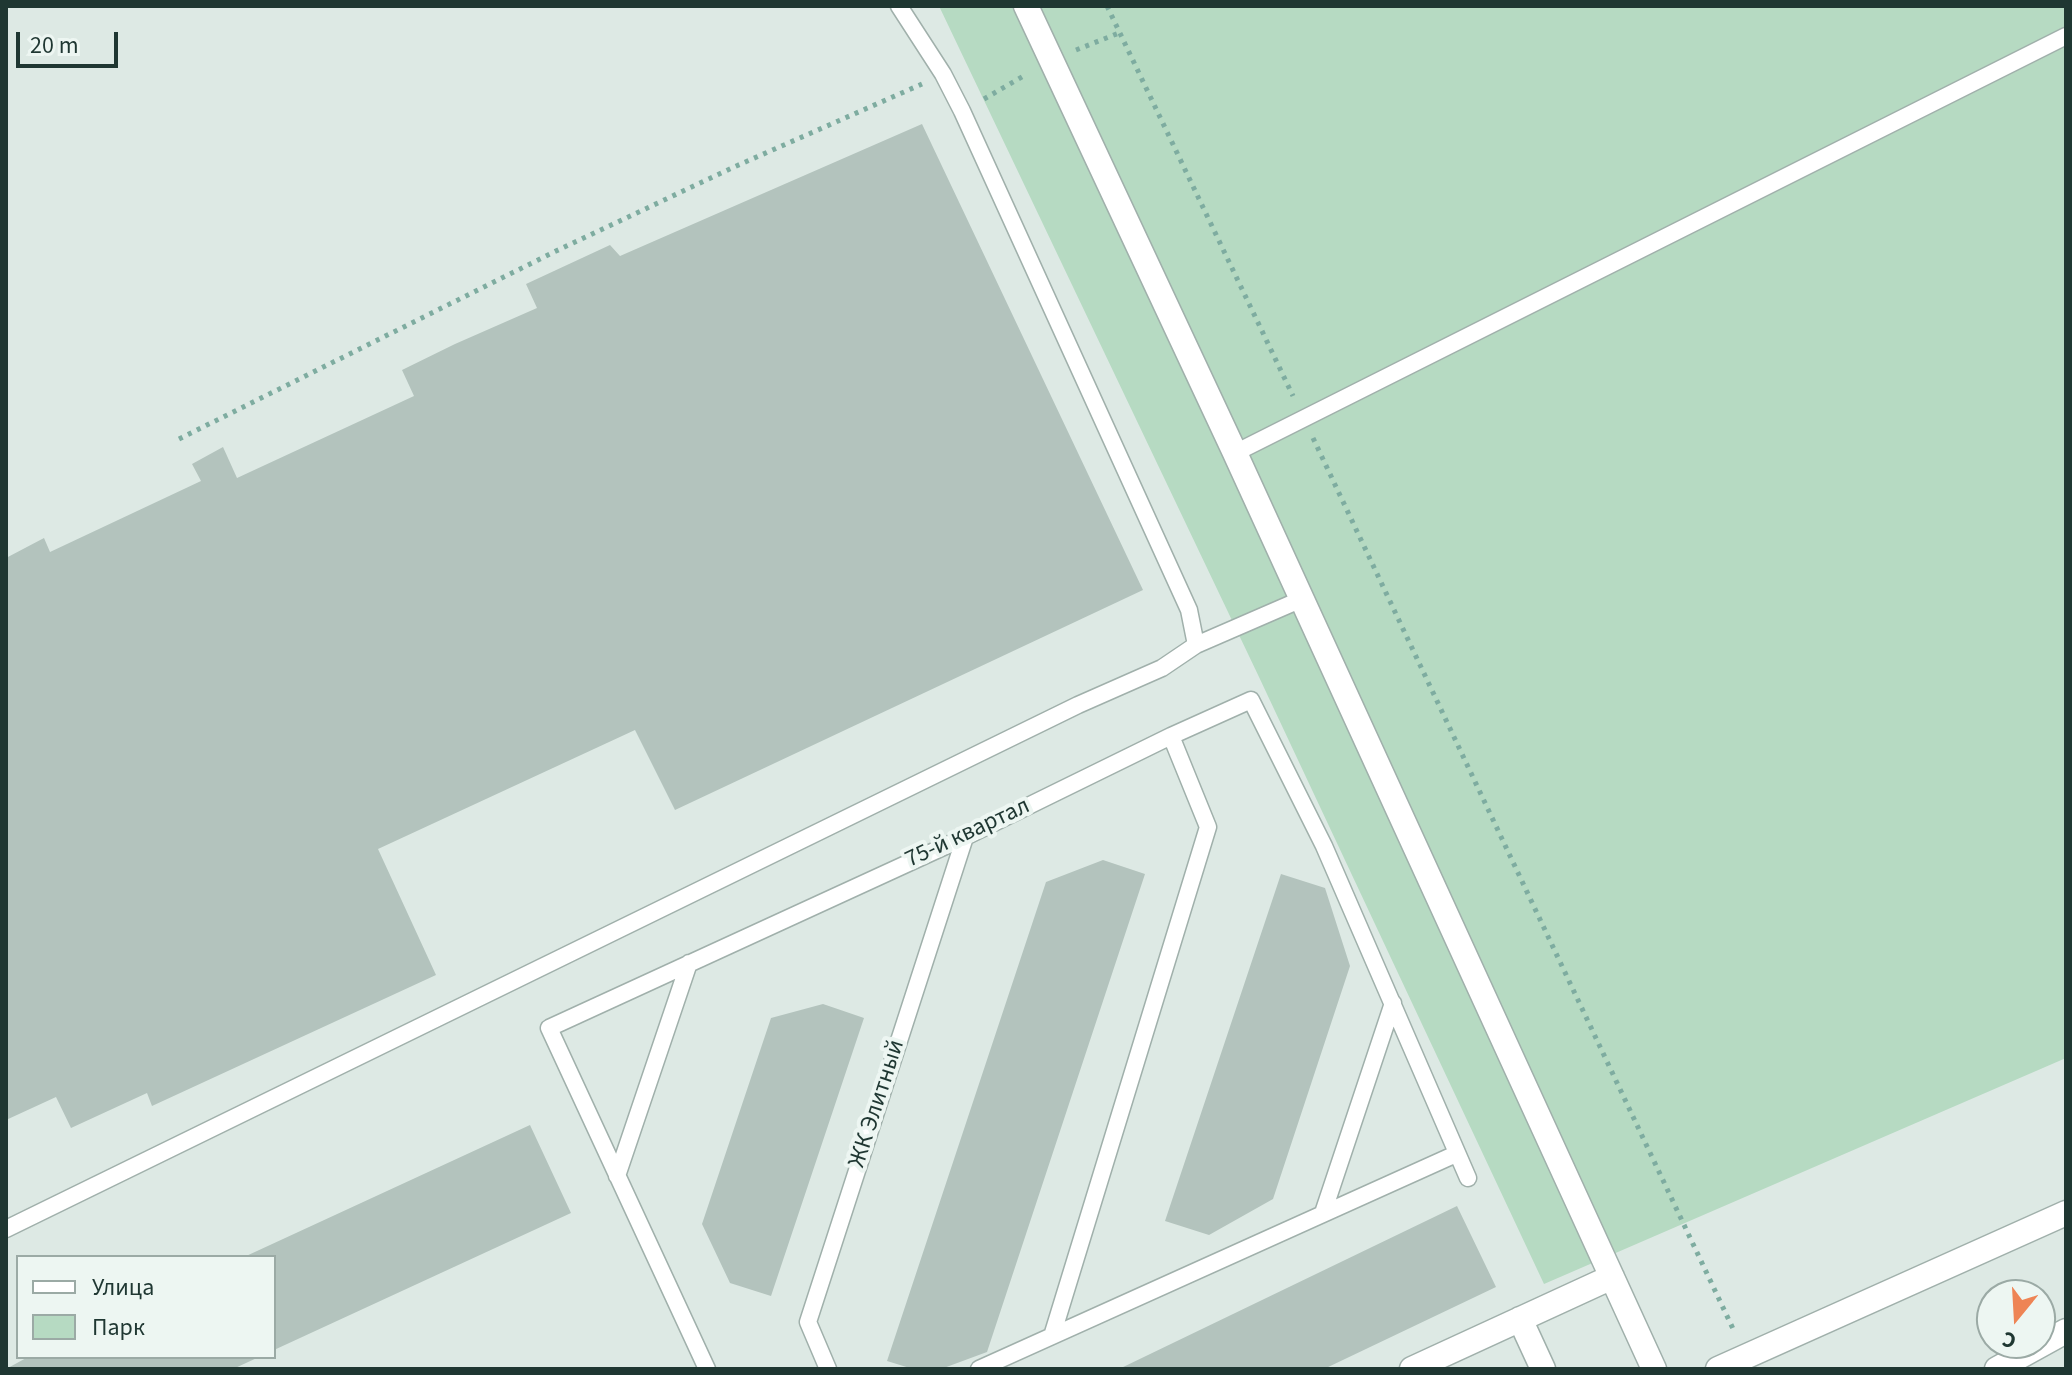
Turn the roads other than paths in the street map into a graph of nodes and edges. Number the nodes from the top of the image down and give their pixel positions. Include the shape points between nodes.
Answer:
1 (899, 6) edge
2 (1026, 6) edge
3 (2066, 36) edge
4 (1235, 453) junction
5 (1302, 599) junction
6 (1196, 645) junction
7 (1171, 736) junction
8 (965, 837) junction
9 (689, 963) junction
10 (1393, 1003) junction
11 (1456, 1154) junction
12 (617, 1176) junction
13 (1468, 1178) dead end
14 (1323, 1213) junction
15 (2066, 1213) edge
16 (6, 1229) edge
17 (1612, 1277) junction
18 (1520, 1319) junction
19 (2066, 1331) edge
20 (1052, 1336) junction
21 (707, 1369) edge
22 (828, 1369) edge
23 (979, 1369) edge
24 (1412, 1369) edge
25 (1543, 1369) edge
26 (1654, 1369) edge
27 (1718, 1369) edge
28 (1997, 1369) edge

1 - 6 lane via 962,111 1189,610
2 - 4 street
3 - 4 lane
4 - 5 street
5 - 6 lane
5 - 17 street
6 - 16 lane via 1162,668
7 - 8 lane, 75-й квартал
7 - 10 lane, 75-й квартал via 1251,700 1324,846
7 - 20 lane via 1208,827
8 - 9 lane, 75-й квартал
8 - 22 lane, ЖК Элитный via 808,1322
9 - 12 lane
9 - 12 lane, 75-й квартал via 549,1028
10 - 11 lane, 75-й квартал
10 - 14 lane
11 - 13 lane, 75-й квартал
11 - 14 lane
12 - 21 lane, 75-й квартал
14 - 20 lane
15 - 27 street
17 - 18 street
17 - 26 street
18 - 24 street
18 - 25 street
19 - 28 street
20 - 23 lane

